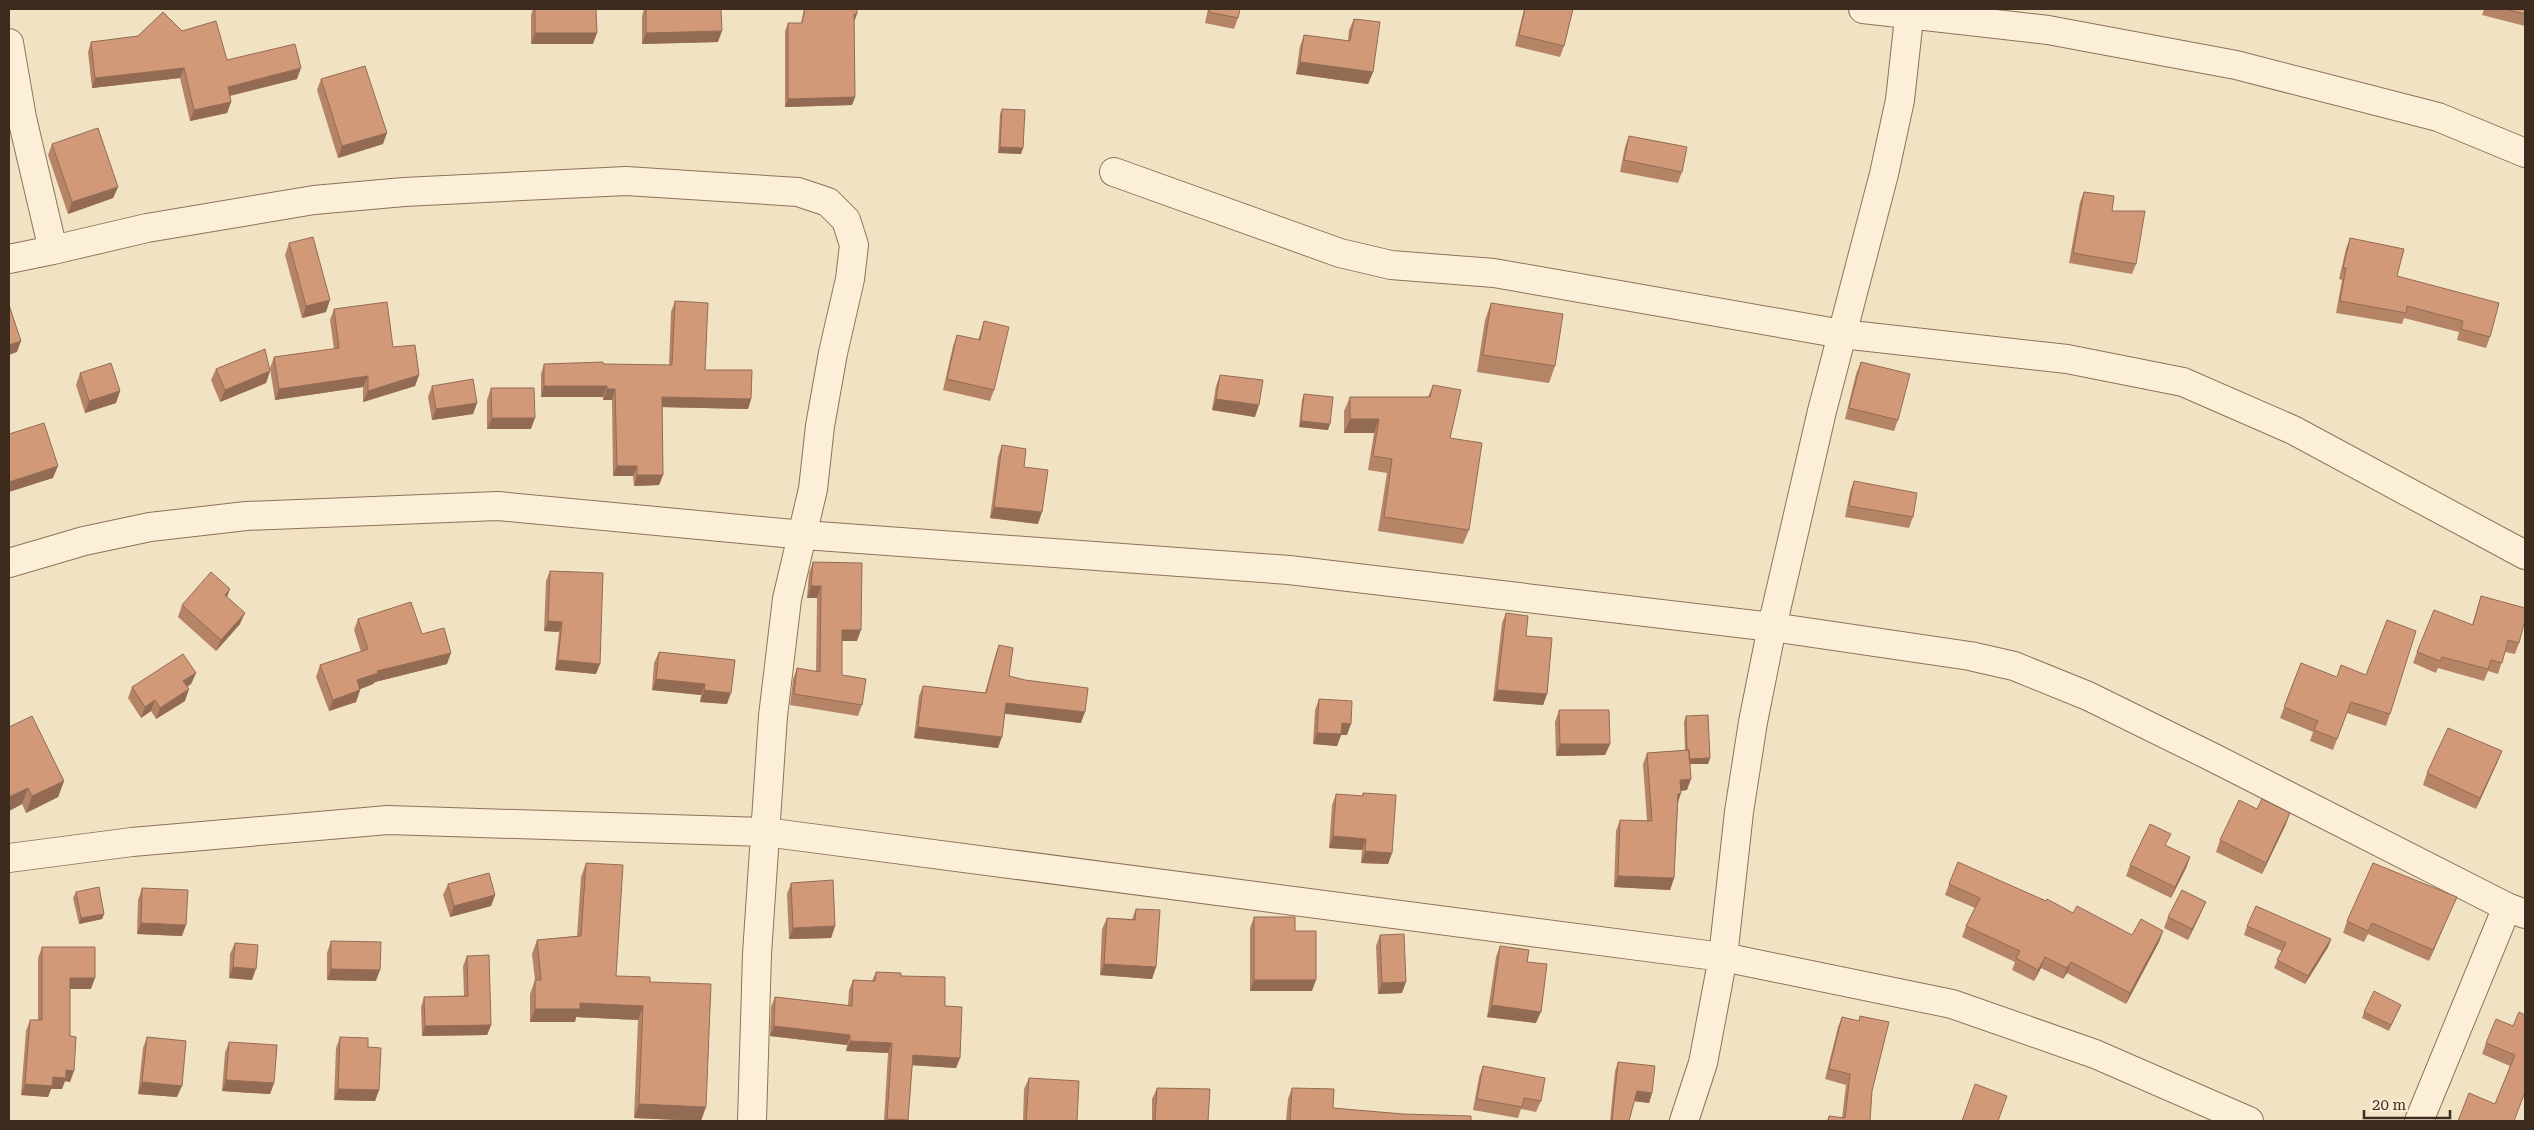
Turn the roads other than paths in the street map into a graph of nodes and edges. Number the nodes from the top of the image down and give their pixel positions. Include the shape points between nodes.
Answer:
1 (1863, 9) edge
2 (1910, 12) edge
3 (9, 43) edge
4 (2525, 153) edge
5 (1114, 172) dead end
6 (52, 250) junction
7 (9, 259) edge
8 (1842, 334) junction
9 (804, 536) junction
10 (2525, 555) edge
11 (9, 563) edge
12 (1772, 627) junction
13 (765, 832) junction
14 (9, 858) edge
15 (2516, 911) edge
16 (1724, 957) junction
17 (752, 1121) edge
18 (1684, 1121) edge
19 (2250, 1121) edge
20 (2419, 1121) edge

1 - 2 street
2 - 4 street via 2048,30 2236,65 2438,117
2 - 8 street via 1900,100 1856,290
3 - 6 street via 22,118
5 - 8 street via 1340,253 1391,265 1494,273
6 - 7 street
6 - 9 street via 216,216 314,200 404,192 626,181 798,192 828,202 846,220 854,245 820,426
8 - 10 street via 2067,359 2183,382 2293,430
8 - 12 street
9 - 11 street via 498,506 246,516 150,527 84,541
9 - 12 street via 1289,570
9 - 13 street via 787,598 773,716
12 - 15 street via 1970,656 2014,666 2088,696
12 - 16 street via 1739,812
13 - 14 street via 388,820 132,842
13 - 16 street
13 - 17 street via 757,954
15 - 20 street
16 - 18 street via 1703,1063
16 - 19 street via 1952,1004 2095,1054

